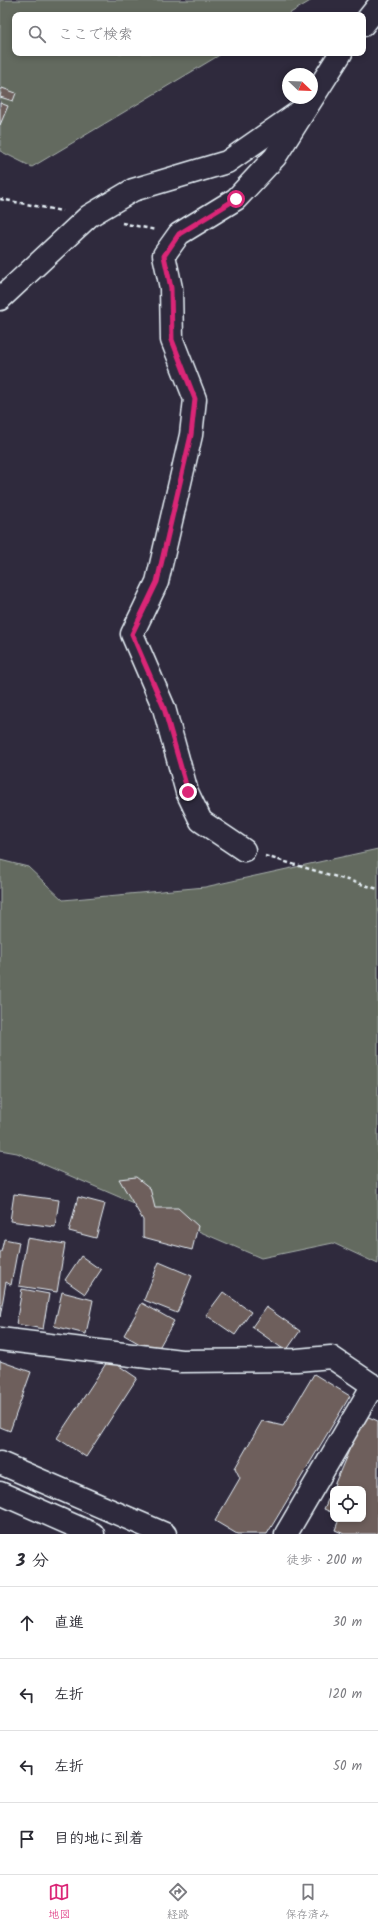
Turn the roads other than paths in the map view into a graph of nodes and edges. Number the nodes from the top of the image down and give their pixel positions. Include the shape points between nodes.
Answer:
1 (378, 6) edge
2 (366, 21) edge
3 (339, 56) edge
4 (307, 107) junction
5 (0, 299) edge
6 (244, 850) road end
7 (0, 1339) edge
8 (376, 1387) edge
9 (0, 1464) edge
10 (0, 1494) edge
11 (93, 1534) edge
12 (165, 1534) edge
13 (286, 1534) edge

1 - 2 street
3 - 4 street
4 - 5 street via 227,162 133,190 89,216
4 - 6 street via 275,157 236,199 179,234 164,256 171,288 172,340 195,399 191,435 157,582 132,634 164,708 188,792 201,821
7 - 8 street via 181,1361 297,1360 331,1357
8 - 13 street
9 - 12 street
10 - 11 street

